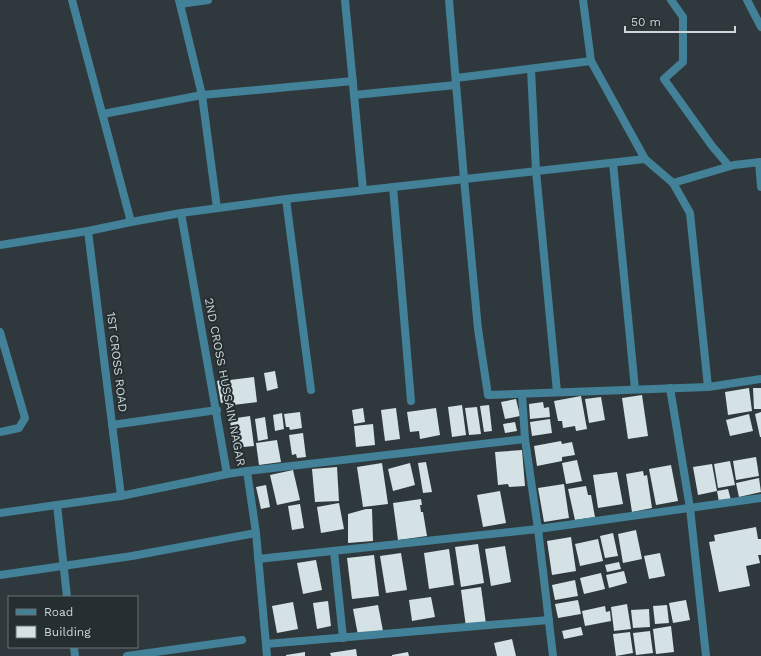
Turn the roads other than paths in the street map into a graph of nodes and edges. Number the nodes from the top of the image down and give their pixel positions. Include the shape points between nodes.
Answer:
1 (72, 0) edge
2 (208, 0) edge
3 (345, 0) edge
4 (449, 0) edge
5 (583, 0) edge
6 (671, 0) edge
7 (748, 0) edge
8 (180, 2) edge
9 (761, 27) edge
10 (592, 61) junction
11 (531, 69) junction
12 (353, 82) junction
13 (456, 82) junction
14 (202, 95) junction
15 (354, 96) junction
16 (103, 114) junction
17 (645, 159) junction
18 (760, 162) edge
19 (613, 163) junction
20 (729, 166) junction
21 (536, 171) junction
22 (464, 179) junction
23 (673, 183) junction
24 (393, 187) junction
25 (761, 187) edge
26 (363, 190) junction
27 (286, 199) junction
28 (217, 208) junction
29 (181, 213) junction
30 (131, 222) junction
31 (88, 231) junction
32 (0, 245) edge
33 (0, 332) edge
34 (761, 379) edge
35 (708, 386) junction
36 (670, 388) junction
37 (635, 389) junction
38 (311, 390) dead end
39 (557, 392) junction
40 (522, 394) junction
41 (411, 401) dead end
42 (217, 410) junction
43 (112, 425) junction
44 (0, 432) edge
45 (525, 439) junction
46 (247, 471) junction
47 (227, 474) junction
48 (121, 496) junction
49 (761, 498) edge
50 (57, 505) junction
51 (690, 508) junction
52 (0, 513) edge
53 (538, 529) junction
54 (256, 533) junction
55 (334, 551) junction
56 (258, 560) junction
57 (63, 566) junction
58 (0, 575) edge
59 (67, 596) edge
60 (549, 620) junction
61 (343, 638) junction
62 (242, 640) dead end
63 (266, 644) junction
64 (127, 656) edge
65 (267, 656) edge
66 (553, 656) edge
67 (706, 656) edge

1 - 16 street
2 - 8 street
3 - 12 street
4 - 13 street
5 - 10 street
6 - 20 street via 683,17 683,62 664,79
7 - 9 street
8 - 14 street
10 - 11 street
10 - 17 street
11 - 13 street
11 - 21 street
12 - 14 street
12 - 15 street
13 - 15 street
13 - 22 street
14 - 16 street
14 - 28 street
15 - 26 street
16 - 30 street
17 - 19 street
17 - 23 street
18 - 20 street
18 - 25 street
19 - 21 street
19 - 37 street
20 - 23 street
21 - 22 street
21 - 39 street
22 - 24 street
22 - 40 street via 478,329 488,394
23 - 35 street via 690,213
24 - 26 street
24 - 41 street
26 - 27 street
27 - 28 street
27 - 38 street
28 - 29 street
29 - 30 street
29 - 42 street, 2ND CROSS HUSSAIN NAGAR
30 - 31 street
31 - 32 street
31 - 43 street, 1ST CROSS ROAD
33 - 44 street via 25,418 19,428
34 - 35 street
35 - 36 street
36 - 37 street
36 - 51 street
37 - 39 street
39 - 40 street
40 - 45 street
42 - 43 street
42 - 47 street, 2ND CROSS HUSSAIN NAGAR
43 - 48 street, 1ST CROSS ROAD
45 - 46 street
45 - 53 street
46 - 47 street, 2ND CROSS HUSSAIN NAGAR
46 - 54 street, 2ND CROSS HUSSAIN NAGAR
47 - 48 street
48 - 50 street
49 - 51 street
50 - 52 street
50 - 57 street
51 - 53 street
51 - 67 street
53 - 55 street
53 - 60 street
54 - 56 street, 2ND CROSS HUSSAIN NAGAR
54 - 57 street
55 - 56 street
55 - 61 street
56 - 63 street, 2ND CROSS HUSSAIN NAGAR
57 - 58 street
57 - 59 street
60 - 61 street
60 - 66 street
61 - 63 street
62 - 64 street
63 - 65 street, 2ND CROSS HUSSAIN NAGAR

